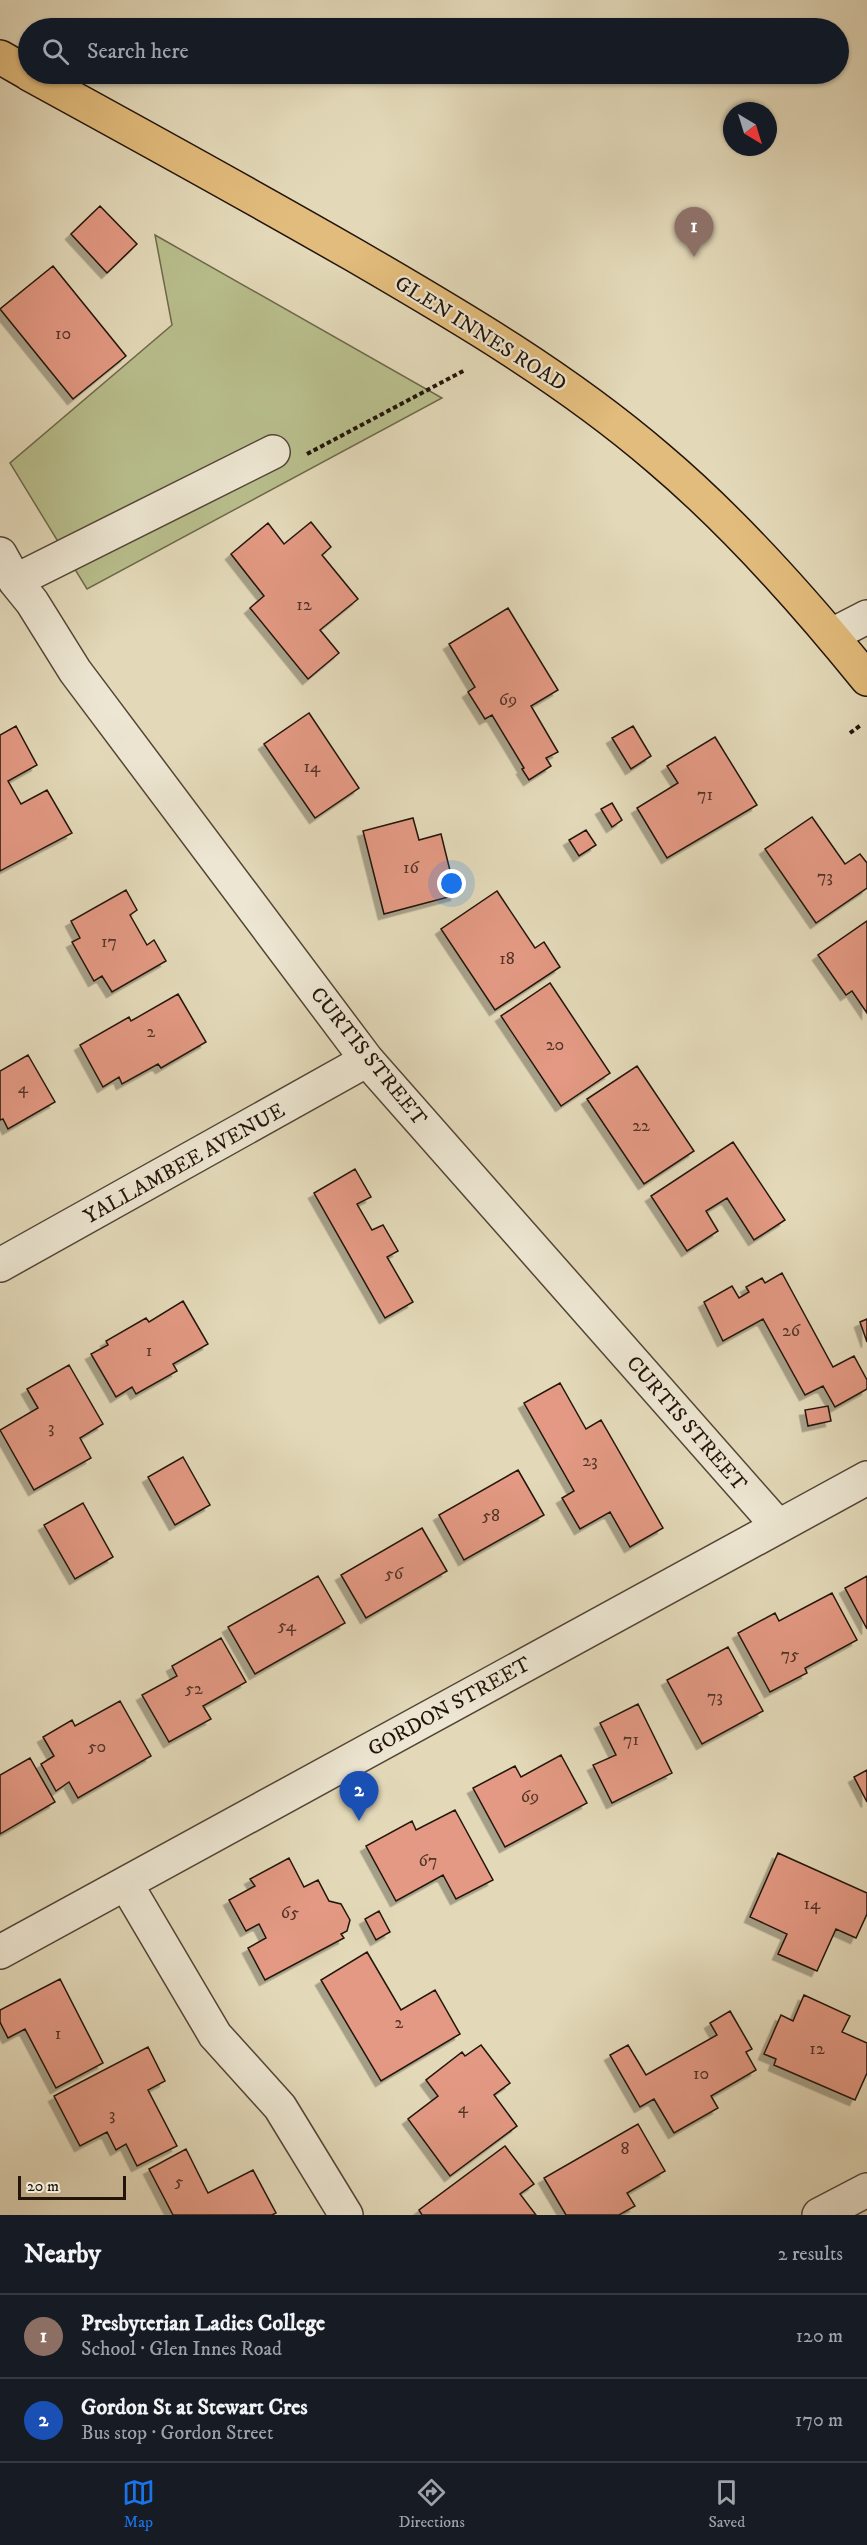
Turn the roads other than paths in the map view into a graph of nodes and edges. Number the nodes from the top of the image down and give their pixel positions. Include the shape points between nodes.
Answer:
1 (0, 57) edge
2 (18, 67) edge
3 (49, 84) edge
4 (273, 452) dead end
5 (6, 570) edge
6 (867, 616) edge
7 (832, 635) junction
8 (867, 679) edge
9 (367, 1060) junction
10 (0, 1265) edge
11 (867, 1478) edge
12 (778, 1526) junction
13 (126, 1884) junction
14 (0, 1952) edge
15 (867, 2190) edge
16 (346, 2215) edge
17 (819, 2215) edge

1 - 2 main road, GLEN INNES ROAD
3 - 7 main road, GLEN INNES ROAD via 472,323 569,388 659,458 747,542
4 - 5 street
5 - 9 street, CURTIS STREET via 32,602 82,680
6 - 7 street
7 - 8 main road, GLEN INNES ROAD
9 - 10 street, YALLAMBEE AVENUE
9 - 12 street, CURTIS STREET
11 - 12 street, GORDON STREET
12 - 13 street, GORDON STREET
13 - 14 street, GORDON STREET
13 - 16 street via 215,2035 280,2107
15 - 17 street

